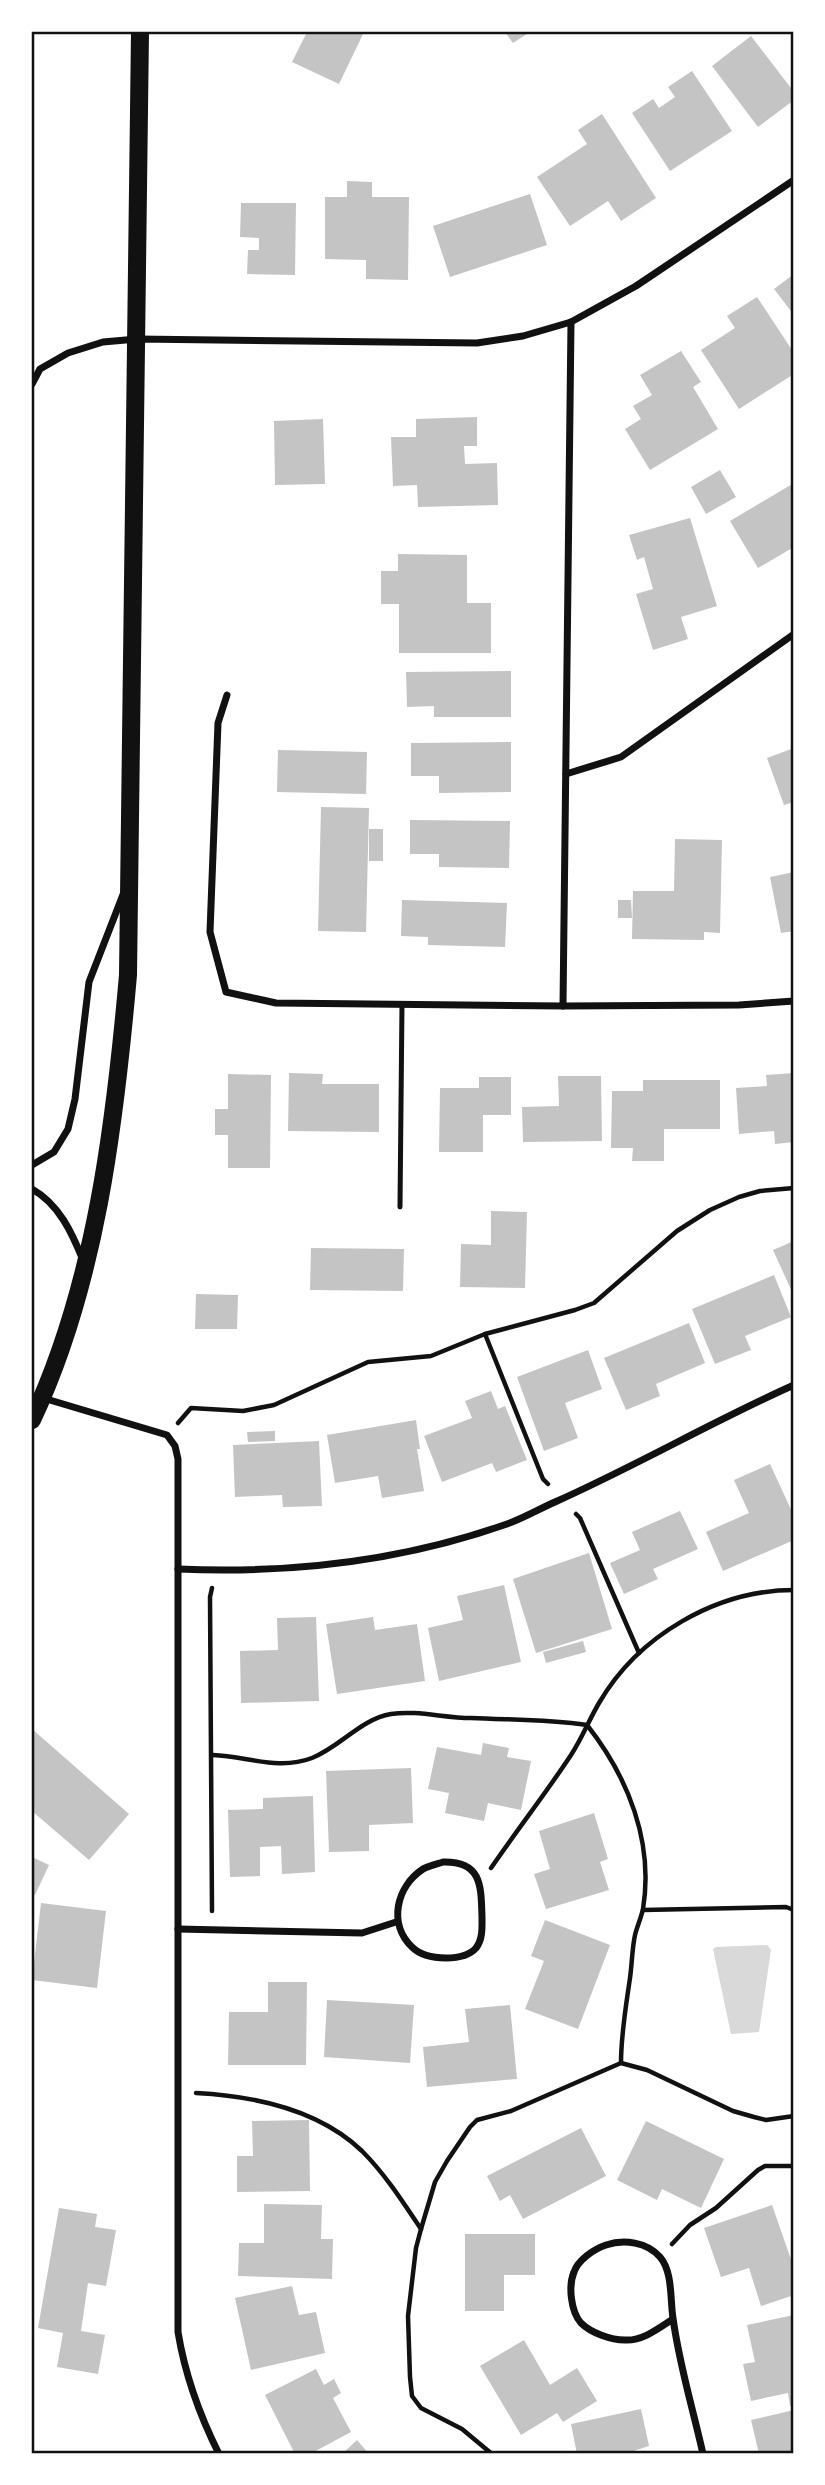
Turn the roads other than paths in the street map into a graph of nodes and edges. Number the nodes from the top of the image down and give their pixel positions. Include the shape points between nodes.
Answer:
1 (140, 32) edge
2 (793, 180) edge
3 (571, 322) junction
4 (137, 339) junction
5 (32, 384) edge
6 (793, 634) edge
7 (227, 695) dead end
8 (566, 774) junction
9 (130, 875) junction
10 (793, 1001) edge
11 (402, 1004) junction
12 (563, 1006) junction
13 (32, 1165) edge
14 (32, 1189) edge
15 (400, 1208) dead end
16 (84, 1264) junction
17 (793, 1385) edge
18 (42, 1398) junction
19 (32, 1420) edge
20 (178, 1569) junction
21 (396, 1922) junction
22 (178, 1929) junction
23 (673, 2319) junction
24 (219, 2454) edge
25 (703, 2454) edge

1 - 4 main road
2 - 3 street via 636,286
3 - 4 street via 477,343
3 - 8 street
4 - 5 street via 103,342 68,353 40,369
4 - 9 main road
6 - 8 street via 621,757
7 - 11 street via 218,723 211,932 226,992 276,1003
8 - 12 street
9 - 13 street via 89,982 68,1129 54,1152
9 - 16 main road via 121,1052 97,1215
10 - 12 street
11 - 12 street
11 - 15 lane
14 - 16 street via 66,1224
16 - 18 main road
17 - 20 street via 600,1483 510,1523 457,1540 335,1564
18 - 19 main road
18 - 20 street via 167,1435 178,1459
20 - 22 street
21 - 21 street via 405,1941 419,1954 459,1958 475,1948 482,1934 479,1879 458,1861 424,1868 407,1883
21 - 22 street via 362,1933
22 - 24 street via 178,2332 184,2368
23 - 23 street via 662,2258 654,2252 632,2242 606,2245 586,2256 574,2271 573,2308 582,2323 601,2335 626,2340 647,2335
23 - 25 street

